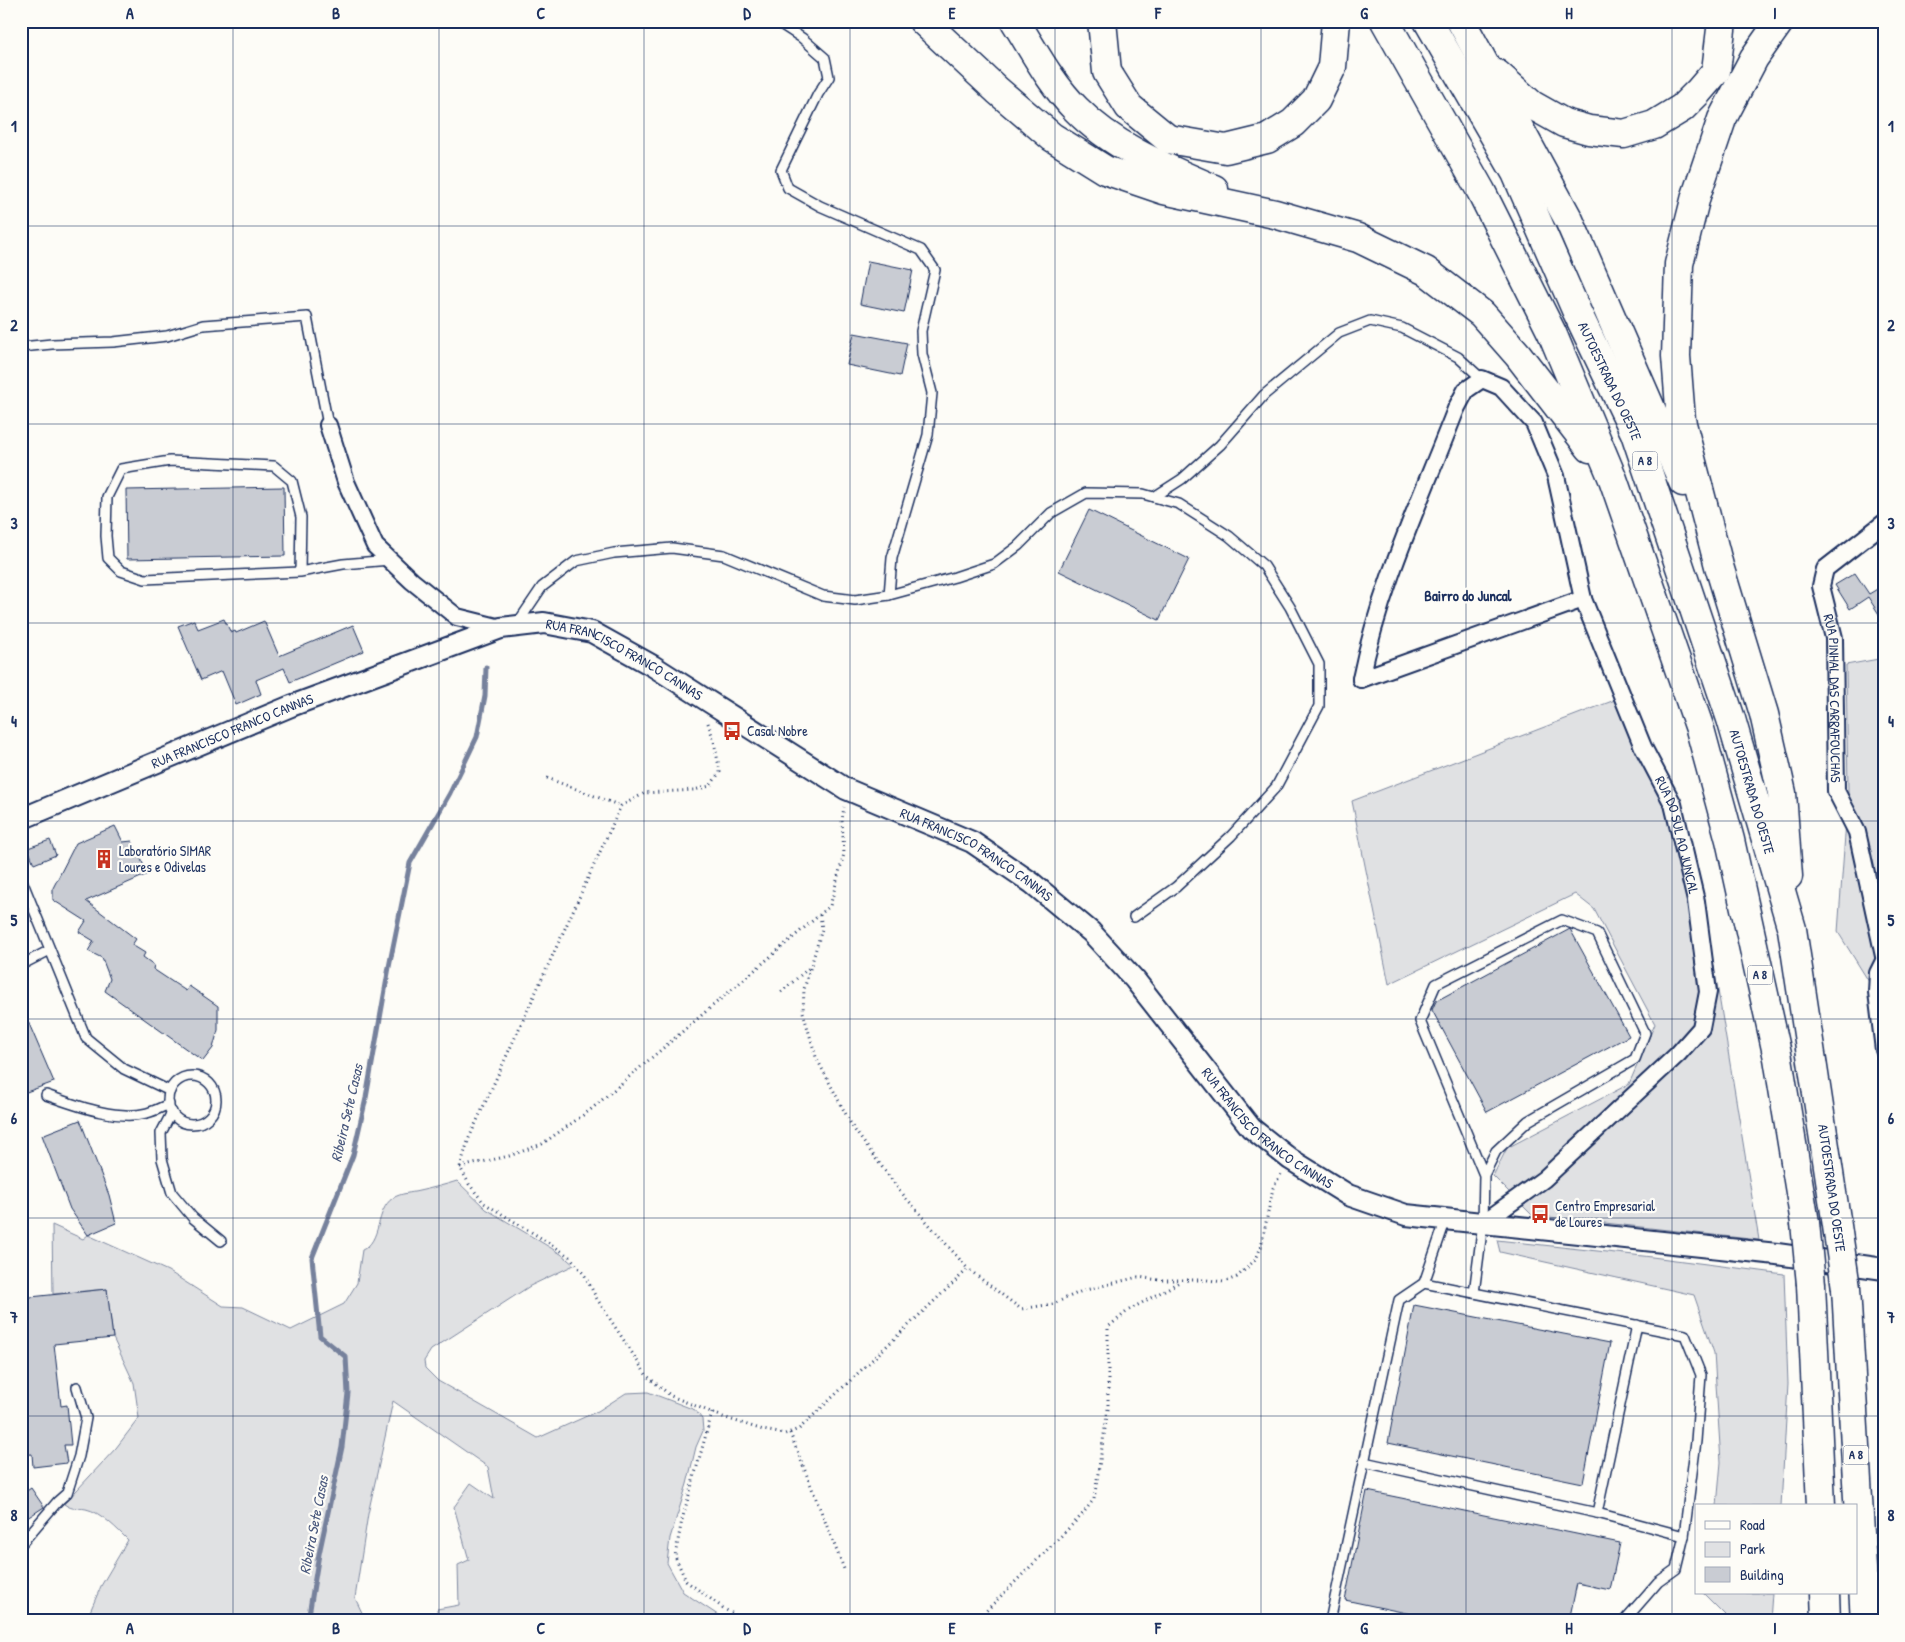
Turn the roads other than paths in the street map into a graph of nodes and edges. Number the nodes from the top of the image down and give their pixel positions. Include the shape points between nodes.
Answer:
1 (776, 21) edge
2 (924, 21) edge
3 (1015, 21) edge
4 (1102, 21) edge
5 (1336, 21) edge
6 (1385, 21) edge
7 (1428, 21) edge
8 (1461, 21) edge
9 (1722, 21) edge
10 (1780, 21) edge
11 (1484, 63) junction
12 (1275, 214) junction
13 (21, 347) edge
14 (1482, 379) junction
15 (328, 425) joint
16 (1613, 479) junction
17 (1154, 497) junction
18 (1884, 523) edge
19 (390, 560) junction
20 (1719, 566) junction
21 (300, 572) junction
22 (889, 595) junction
23 (1583, 599) junction
24 (508, 627) junction
25 (21, 819) edge
26 (21, 878) edge
27 (1134, 917) dead end
28 (1792, 929) junction
29 (50, 950) junction
30 (1884, 956) edge
31 (1884, 962) edge
32 (21, 966) edge
33 (1884, 1050) edge
34 (170, 1091) junction
35 (46, 1095) dead end
36 (170, 1108) junction
37 (1484, 1175) junction
38 (1447, 1219) junction
39 (1483, 1223) junction
40 (221, 1241) dead end
41 (1884, 1269) edge
42 (1424, 1282) junction
43 (1474, 1292) junction
44 (1636, 1325) junction
45 (77, 1387) dead end
46 (1364, 1462) junction
47 (1821, 1504) edge
48 (1597, 1513) junction
49 (1684, 1536) junction
50 (21, 1544) edge
51 (1825, 1594) edge
52 (1331, 1621) edge
53 (1624, 1621) edge
54 (1826, 1621) edge
55 (1865, 1621) edge

1 - 22 lane via 826,58 829,77 782,170 788,188 820,206 921,250 935,270 921,332 922,354 932,393 928,435 892,558
2 - 12 highway via 1052,137 1105,170 1164,190
3 - 12 highway via 1047,74 1076,109 1113,139 1153,163
4 - 5 highway via 1107,72 1129,107 1168,139 1226,150 1267,139 1293,123 1316,100 1332,67
6 - 16 highway, A 8 via 1481,191 1548,324
7 - 28 highway, AUTOESTRADA DO OESTE / A 8 via 1516,173 1635,433 1731,719
8 - 11 highway
9 - 11 highway via 1716,71 1698,92 1682,108 1654,125 1624,134 1564,123 1532,104
10 - 20 highway via 1754,58 1722,119 1696,196 1679,264 1676,356 1681,420
11 - 20 highway via 1569,220
12 - 16 highway via 1358,238 1426,271 1482,314 1518,355
13 - 15 lane via 113,342 167,336 203,325 307,317
14 - 17 lane via 1458,357 1402,328 1370,321 1339,333 1264,395 1220,445 1182,479
14 - 23 street, RUA DO SUL AO JUNCAL via 1501,387 1534,423 1556,476
14 - 23 street via 1466,390 1456,409 1392,570 1361,678
15 - 19 street via 346,482 375,546
16 - 47 highway, A 8, bridge via 1700,729 1730,840 1778,1058 1805,1223 1811,1284
17 - 22 lane via 1086,493 1050,513 1018,546 994,564
17 - 27 lane via 1179,504 1229,536 1264,566 1290,607 1319,664 1319,706 1276,787 1231,836 1176,887
18 - 30 street, RUA PINHAL DAS CARRAFOUCHAS via 1825,569 1821,586 1834,638 1836,791 1857,832
19 - 21 lane
19 - 24 street via 457,617
20 - 28 highway via 1764,714 1782,793
21 - 21 lane via 145,579 121,571 108,558 107,497 121,468 170,462 274,466 292,481 297,499 301,517
22 - 24 lane via 855,600 823,596 724,555 672,548 614,553 576,562 542,587
23 - 39 street, RUA DO SUL AO JUNCAL via 1643,747 1673,804 1696,901 1708,992 1701,1028 1678,1054 1544,1179
24 - 25 street, RUA FRANCISCO FRANCO CANNAS via 291,706
24 - 38 street, RUA FRANCISCO FRANCO CANNAS via 544,623 592,632 653,666 846,789 972,842 1032,883 1091,932 1135,980 1251,1128 1290,1159 1348,1195 1406,1215
26 - 29 lane
28 - 55 highway, AUTOESTRADA DO OESTE / A 8, bridge via 1846,1288
29 - 32 lane
29 - 34 lane via 86,1038 124,1069
31 - 33 street via 1878,973 1878,992
34 - 36 lane
34 - 36 lane via 181,1079 196,1076 214,1090 216,1106 200,1122 184,1122
35 - 36 lane via 115,1115
36 - 40 lane via 161,1133 162,1159 172,1193 193,1218
37 - 37 lane via 1496,1151 1528,1121 1635,1060 1645,1033 1597,933 1562,920 1436,984 1420,1021
37 - 39 lane
38 - 39 street, RUA FRANCISCO FRANCO CANNAS
38 - 42 lane
39 - 41 street, RUA FRANCISCO FRANCO CANNAS via 1776,1254
39 - 43 lane
42 - 43 lane
42 - 46 lane via 1398,1300
43 - 44 lane
44 - 48 lane
44 - 49 lane via 1685,1335 1701,1376
45 - 50 lane via 86,1418 79,1456 67,1493
46 - 48 lane
46 - 52 lane
48 - 49 lane
49 - 53 lane via 1676,1569 1658,1582
51 - 54 highway

